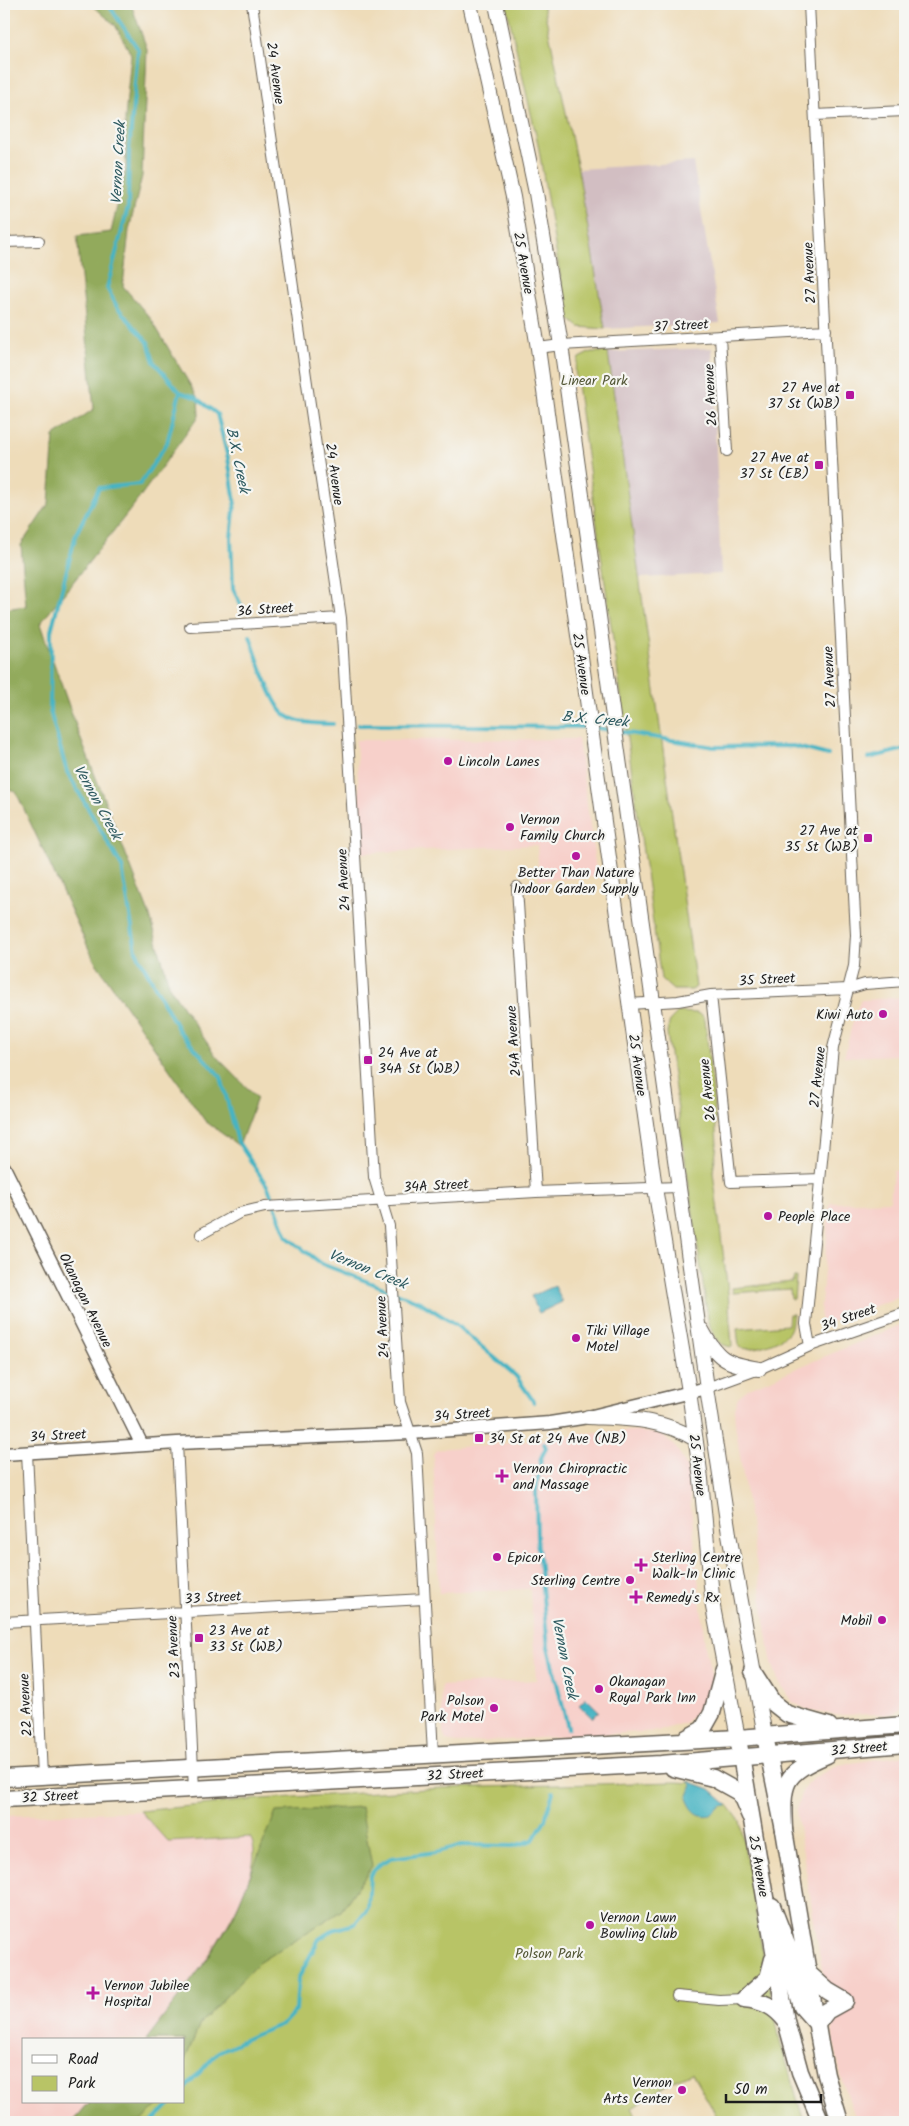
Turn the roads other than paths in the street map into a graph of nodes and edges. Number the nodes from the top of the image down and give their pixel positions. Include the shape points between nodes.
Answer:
1 (252, 4) edge
2 (470, 4) edge
3 (496, 4) edge
4 (809, 4) edge
5 (905, 110) edge
6 (815, 115) junction
7 (39, 240) dead end
8 (4, 242) edge
9 (826, 330) junction
10 (720, 337) junction
11 (561, 345) junction
12 (538, 348) junction
13 (727, 451) dead end
14 (341, 618) junction
15 (190, 627) dead end
16 (517, 887) dead end
17 (905, 981) edge
18 (848, 988) junction
19 (711, 995) junction
20 (653, 1003) junction
21 (629, 1004) junction
22 (4, 1167) edge
23 (820, 1179) junction
24 (678, 1187) junction
25 (655, 1188) junction
26 (536, 1192) junction
27 (380, 1202) junction
28 (201, 1234) dead end
29 (905, 1313) edge
30 (698, 1322) junction
31 (810, 1346) junction
32 (759, 1369) junction
33 (707, 1388) junction
34 (689, 1391) junction
35 (588, 1417) junction
36 (410, 1433) junction
37 (695, 1439) junction
38 (177, 1443) junction
39 (142, 1445) junction
40 (27, 1452) junction
41 (4, 1454) edge
42 (424, 1599) junction
43 (185, 1613) junction
44 (34, 1620) junction
45 (4, 1622) edge
46 (724, 1669) junction
47 (753, 1672) junction
48 (905, 1724) edge
49 (841, 1729) junction
50 (765, 1736) junction
51 (738, 1738) junction
52 (682, 1741) junction
53 (905, 1744) edge
54 (841, 1749) junction
55 (434, 1754) junction
56 (768, 1756) junction
57 (741, 1758) junction
58 (661, 1764) junction
59 (193, 1768) junction
60 (42, 1776) junction
61 (4, 1778) edge
62 (194, 1789) junction
63 (4, 1799) edge
64 (750, 1816) junction
65 (784, 1830) junction
66 (763, 1888) junction
67 (774, 1956) junction
68 (808, 1974) junction
69 (676, 1996) dead end
70 (744, 1999) junction
71 (786, 2021) junction
72 (817, 2024) junction
73 (841, 2119) edge
74 (821, 2122) edge

1 - 14 street, 24 Avenue
2 - 12 main road, 25 Avenue via 513,198
3 - 11 main road, 25 Avenue via 536,193
4 - 6 street, 27 Avenue
5 - 6 street
6 - 9 street, 27 Avenue
7 - 8 street
9 - 10 street, 37 Street
9 - 18 street, 27 Avenue via 856,935 854,966
10 - 11 street, 37 Street
10 - 13 street, 26 Avenue
11 - 12 street, 37 Street
11 - 20 main road, 25 Avenue
12 - 21 main road, 25 Avenue
14 - 15 street, 36 Street
14 - 27 street, 24 Avenue via 374,1176
16 - 26 street, 24A Avenue
17 - 18 street, 35 Street
18 - 19 street, 35 Street
18 - 23 street, 27 Avenue via 833,1048
19 - 20 street, 35 Street
19 - 23 street, 26 Avenue via 730,1182
20 - 21 street, 35 Street
20 - 24 main road, 25 Avenue
21 - 25 main road, 25 Avenue
22 - 39 street, Okanagan Avenue
23 - 31 street, 27 Avenue via 806,1324
24 - 25 street, 34A Street
24 - 30 main road, 25 Avenue
25 - 26 street, 34A Street
25 - 34 main road, 25 Avenue
26 - 27 street, 34A Street
27 - 28 street, 34A Street via 265,1207 239,1213
27 - 36 street, 24 Avenue via 389,1226 400,1402
29 - 31 street, 34 Street
30 - 32 main road via 713,1351 727,1361
30 - 33 main road, 25 Avenue
31 - 32 street, 34 Street
32 - 33 street, 34 Street
33 - 34 street, 34 Street
33 - 47 main road, 25 Avenue via 728,1534
34 - 35 street, 34 Street
34 - 37 main road, 25 Avenue
35 - 36 street, 34 Street via 531,1425
35 - 37 main road via 638,1419 676,1428
36 - 38 street, 34 Street
36 - 42 street, 24 Avenue via 417,1453
37 - 46 main road, 25 Avenue via 713,1607
38 - 39 street, 34 Street
38 - 43 street, 23 Avenue
39 - 40 street, 34 Street
40 - 41 street, 34 Street
40 - 44 street, 22 Avenue
42 - 43 street, 33 Street
42 - 55 street, 24 Avenue
43 - 44 street, 33 Street
43 - 59 street, 23 Avenue
44 - 45 street, 33 Street
44 - 60 street, 22 Avenue
46 - 51 main road, 25 Avenue
46 - 52 main road via 715,1706 703,1729
47 - 49 main road via 773,1703 787,1714
47 - 50 main road, 25 Avenue
48 - 49 main road, 32 Street
49 - 50 main road, 32 Street
50 - 51 main road, 32 Street
50 - 56 main road, 25 Avenue
51 - 52 main road, 32 Street
51 - 57 main road, 25 Avenue
52 - 55 main road, 32 Street
53 - 54 main road, 32 Street
54 - 56 main road, 32 Street
54 - 65 main road via 793,1773 783,1798
55 - 59 main road, 32 Street
56 - 57 main road, 32 Street
56 - 65 main road, 25 Avenue
57 - 58 main road, 32 Street
57 - 64 main road, 25 Avenue
58 - 62 main road, 32 Street
58 - 64 main road via 713,1778 740,1792
59 - 60 main road, 32 Street
59 - 62 street, 23 Avenue
60 - 61 main road, 32 Street
62 - 63 main road, 32 Street
64 - 66 main road, 25 Avenue
65 - 68 main road, 25 Avenue
66 - 67 main road, 25 Avenue
66 - 72 main road via 789,1950 802,2007
67 - 70 main road via 768,1978
67 - 71 main road, 25 Avenue
68 - 72 main road, 25 Avenue
68 - 72 main road via 844,2001 827,2011
69 - 70 street
70 - 71 main road via 768,2004
71 - 74 main road, 25 Avenue via 800,2072
72 - 73 main road, 25 Avenue via 826,2075

